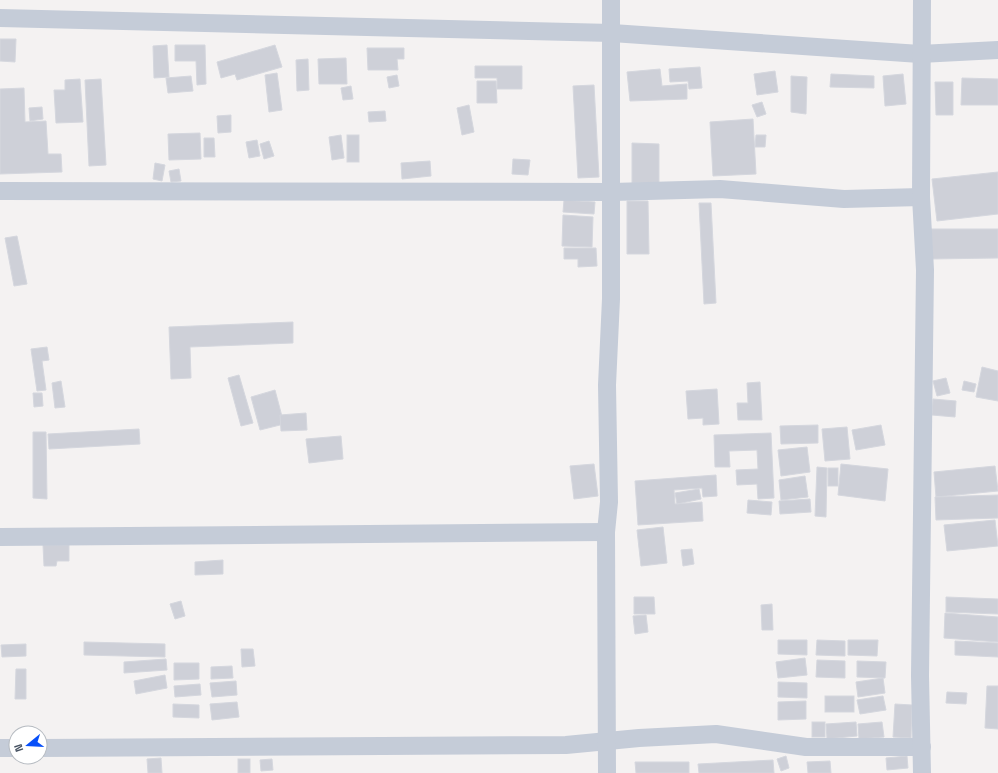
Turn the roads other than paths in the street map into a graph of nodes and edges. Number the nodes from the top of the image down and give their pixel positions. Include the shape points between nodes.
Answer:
1 (611, 0) edge
2 (922, 0) edge
3 (0, 18) edge
4 (612, 33) junction
5 (998, 50) edge
6 (920, 54) junction
7 (0, 191) edge
8 (612, 192) junction
9 (921, 197) junction
10 (606, 532) junction
11 (0, 536) edge
12 (607, 742) junction
13 (922, 747) junction
14 (48, 748) edge
15 (607, 773) edge
16 (922, 773) edge

1 - 4 street
2 - 6 street
3 - 4 street
4 - 6 street
4 - 8 street
5 - 6 street
6 - 9 street
7 - 8 street
8 - 9 street via 720,189 844,199
8 - 10 street
9 - 13 street via 925,270 920,676
10 - 11 street
10 - 12 street
12 - 13 street via 716,734 806,747
12 - 14 street via 566,746
12 - 15 street
13 - 16 street

